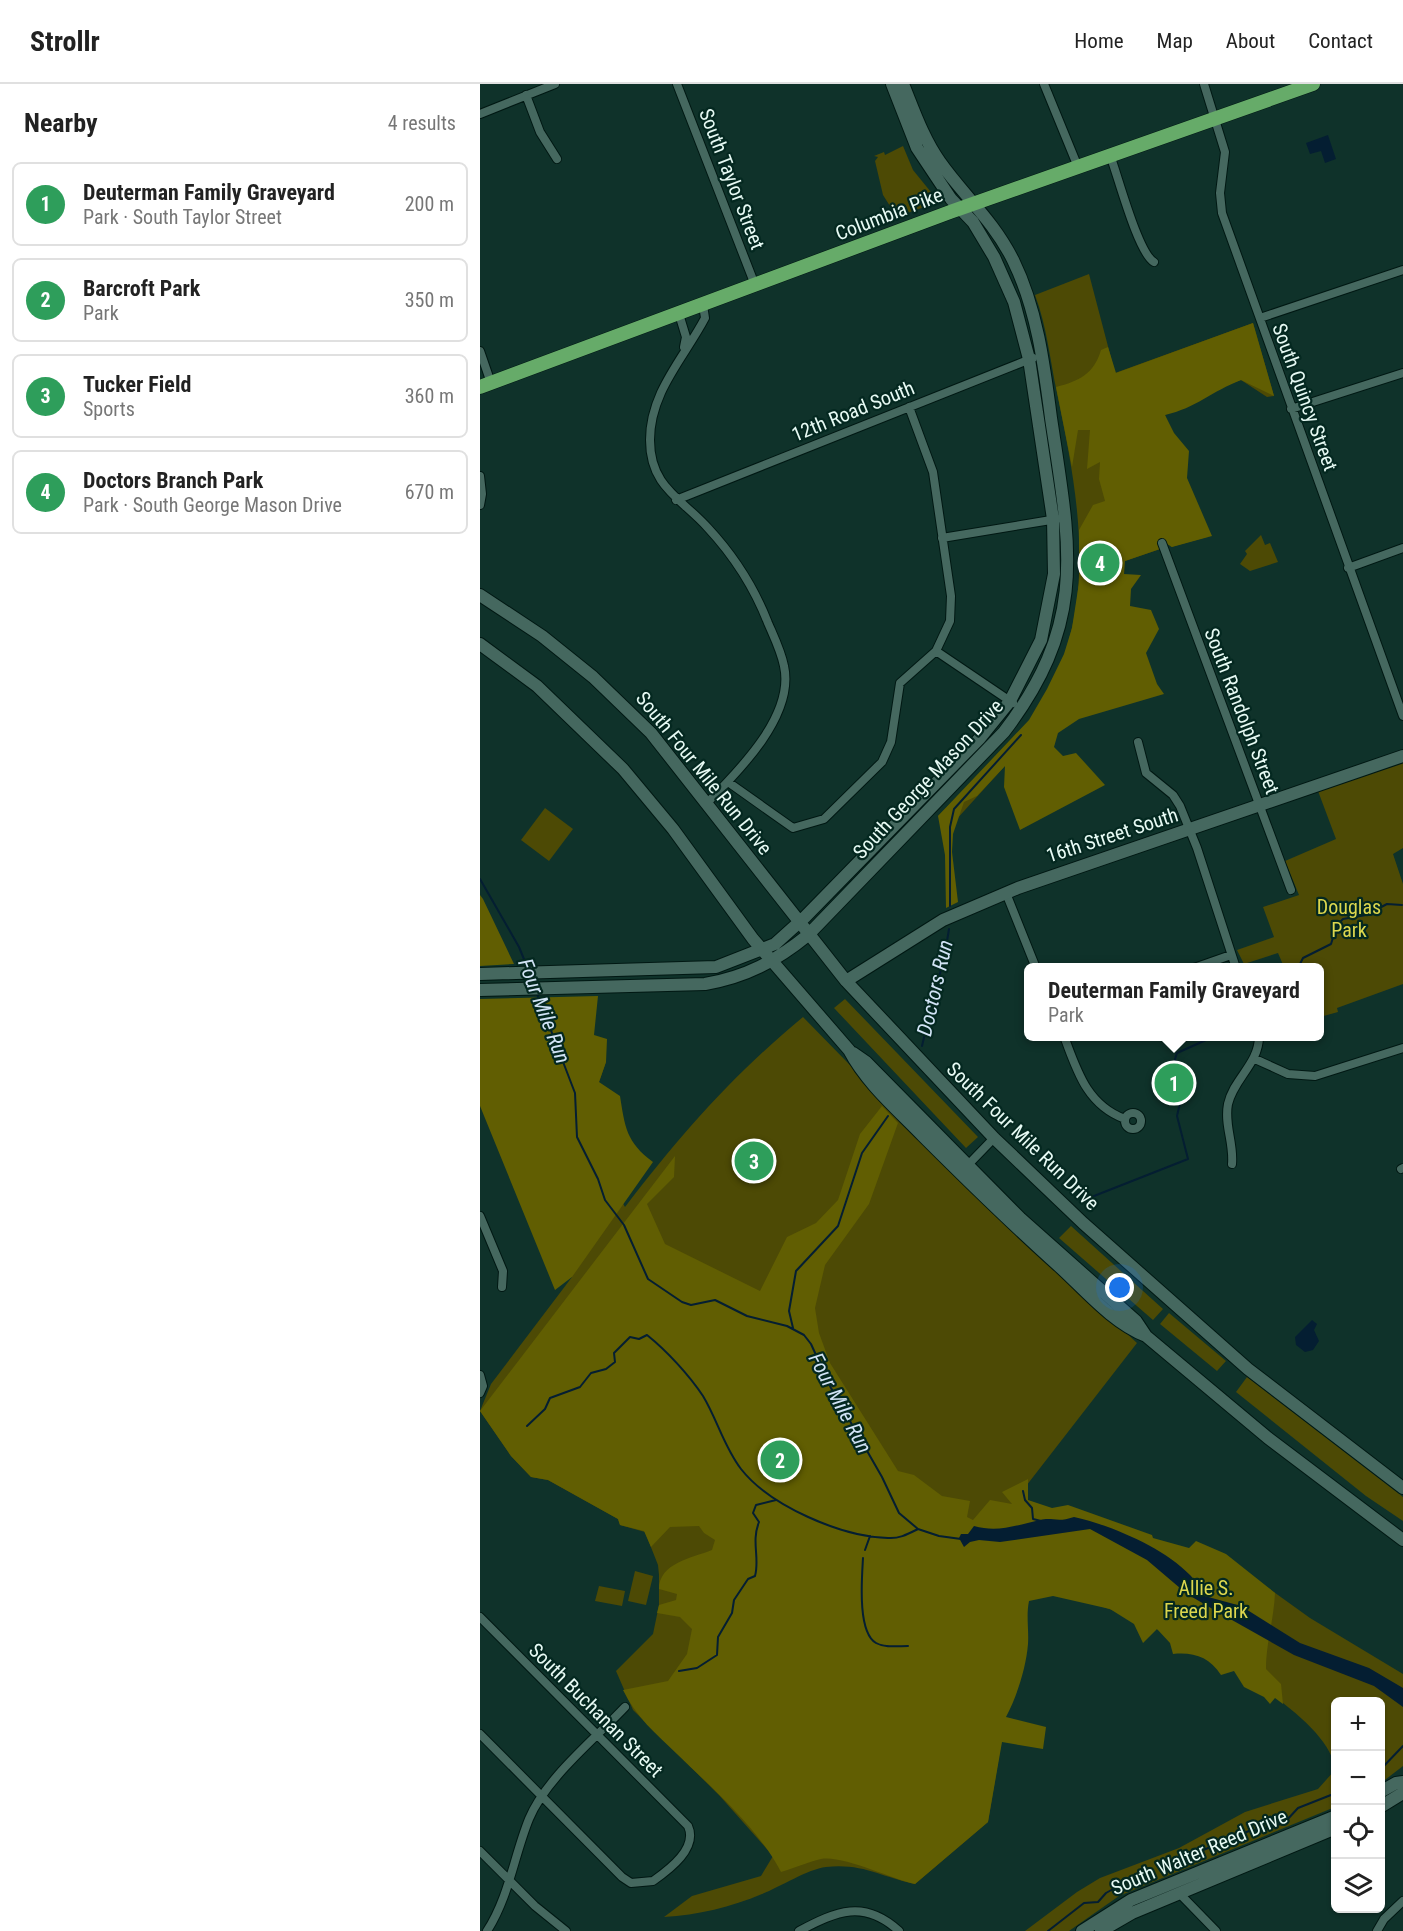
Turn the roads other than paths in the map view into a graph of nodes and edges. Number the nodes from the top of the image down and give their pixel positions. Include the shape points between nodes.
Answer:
1 (555, 84) edge
2 (677, 84) edge
3 (892, 84) edge
4 (903, 84) edge
5 (1044, 84) edge
6 (1204, 84) edge
7 (1313, 84) edge
8 (526, 95) junction
9 (480, 114) edge
10 (1215, 117) junction
11 (1110, 155) junction
12 (557, 159) dead end
13 (1078, 166) junction
14 (976, 204) junction
15 (960, 208) junction
16 (1154, 262) dead end
17 (1403, 270) edge
18 (756, 285) junction
19 (703, 305) junction
20 (679, 314) junction
21 (1260, 318) junction
22 (684, 350) junction
23 (480, 351) edge
24 (1042, 355) junction
25 (1029, 359) junction
26 (1403, 373) edge
27 (486, 385) edge
28 (909, 407) junction
29 (1292, 410) junction
30 (480, 476) edge
31 (676, 500) junction
32 (480, 505) edge
33 (1066, 518) junction
34 (1053, 519) junction
35 (942, 538) junction
36 (1162, 543) dead end
37 (1403, 548) edge
38 (1348, 568) junction
39 (480, 595) edge
40 (480, 644) edge
41 (480, 651) edge
42 (936, 651) junction
43 (1010, 701) junction
44 (1022, 708) junction
45 (1403, 716) edge
46 (1138, 742) dead end
47 (1403, 756) edge
48 (728, 782) junction
49 (707, 803) junction
50 (916, 803) junction
51 (1260, 804) junction
52 (926, 812) junction
53 (1190, 829) junction
54 (711, 885) junction
55 (1291, 890) dead end
56 (1006, 893) junction
57 (799, 923) junction
58 (808, 935) junction
59 (762, 950) junction
60 (1230, 955) junction
61 (772, 963) junction
62 (1034, 963) edge
63 (1208, 963) edge
64 (1234, 963) edge
65 (482, 974) edge
66 (846, 981) junction
67 (486, 990) edge
68 (1066, 1041) edge
69 (1258, 1041) edge
70 (1403, 1048) edge
71 (1255, 1059) junction
72 (1125, 1119) dead end
73 (994, 1138) junction
74 (1232, 1164) dead end
75 (964, 1170) junction
76 (480, 1216) edge
77 (502, 1287) dead end
78 (481, 1376) edge
79 (480, 1394) edge
80 (1403, 1488) edge
81 (1403, 1540) edge
82 (480, 1617) edge
83 (625, 1707) dead end
84 (480, 1734) edge
85 (598, 1735) junction
86 (1403, 1782) edge
87 (1385, 1789) edge
88 (1403, 1792) edge
89 (542, 1797) junction
90 (1383, 1805) edge
91 (1331, 1818) edge
92 (1331, 1830) edge
93 (480, 1851) edge
94 (510, 1881) junction
95 (1179, 1893) junction
96 (1403, 1901) edge
97 (487, 1931) edge
98 (566, 1931) edge
99 (799, 1931) edge
100 (899, 1931) edge
101 (1082, 1931) edge
102 (1101, 1931) edge
103 (1216, 1931) edge
104 (1377, 1931) edge

1 - 8 street
2 - 18 street, South Taylor Street
3 - 15 main road, South George Mason Drive via 917,148
4 - 14 main road, South George Mason Drive via 930,147
5 - 13 street
6 - 10 street, South Quincy Street
7 - 10 main road, Columbia Pike
8 - 9 street
8 - 12 street via 540,132
10 - 11 main road, Columbia Pike
10 - 21 street, South Quincy Street via 1225,152 1222,213
11 - 13 main road, Columbia Pike
11 - 16 street via 1138,237 1148,259
13 - 14 main road, Columbia Pike
14 - 15 main road, Columbia Pike
14 - 24 main road, South George Mason Drive via 1013,259
15 - 18 main road, Columbia Pike
15 - 25 main road, South George Mason Drive via 973,222 1001,272 1014,302
17 - 21 street
18 - 19 main road, Columbia Pike
19 - 20 main road, Columbia Pike
19 - 22 street via 705,318
20 - 22 street via 686,337
20 - 27 main road, Columbia Pike
21 - 29 street, South Quincy Street
22 - 31 street via 661,389 651,418 654,467
23 - 27 street
24 - 25 street, 12th Road South
24 - 33 main road, South George Mason Drive
25 - 28 street, 12th Road South
25 - 34 main road, South George Mason Drive
26 - 29 street
28 - 31 street, 12th Road South
28 - 35 street via 933,472
29 - 38 street, South Quincy Street
30 - 32 street
31 - 48 street via 734,558 758,598 785,666 786,685 780,707 760,744
33 - 34 street
33 - 44 main road, South George Mason Drive via 1069,564 1060,624 1047,663
34 - 35 street
34 - 43 main road, South George Mason Drive via 1054,574 1049,610 1030,666
35 - 42 street via 951,596 950,621
36 - 51 street, South Randolph Street
37 - 38 street
38 - 45 street, South Quincy Street
39 - 49 main road, South Four Mile Run Drive via 542,636 624,704
40 - 54 main road via 537,686 590,735 665,818
41 - 54 main road via 552,707 586,740
42 - 43 street
42 - 48 street via 900,683 891,742 882,762 824,819 793,828
43 - 44 street
43 - 50 main road, South George Mason Drive via 980,738
44 - 52 main road, South George Mason Drive via 1004,732
46 - 53 street via 1146,773 1173,795
47 - 51 main road, 16th Street South
48 - 49 street
49 - 57 main road, South Four Mile Run Drive
50 - 52 main road
50 - 57 main road, South George Mason Drive
51 - 53 main road, 16th Street South
51 - 55 street, South Randolph Street
52 - 58 main road, South George Mason Drive
53 - 56 main road, 16th Street South
53 - 60 street
54 - 59 main road
56 - 62 street
56 - 66 main road, 16th Street South via 943,920
57 - 58 main road, South Four Mile Run Drive
57 - 59 main road, South George Mason Drive
58 - 61 main road, South George Mason Drive
58 - 66 main road, South Four Mile Run Drive
59 - 61 main road
59 - 65 main road, South George Mason Drive via 716,967
60 - 63 street
60 - 64 street
61 - 67 main road, South George Mason Drive via 735,978 705,984
61 - 75 main road via 849,1050 859,1069
66 - 73 main road, South Four Mile Run Drive
68 - 72 street via 1089,1093 1101,1107
69 - 71 street
70 - 71 street via 1315,1076 1288,1074
71 - 74 street via 1229,1100 1227,1129
73 - 75 street
73 - 80 main road, South Four Mile Run Drive via 1083,1223 1248,1369
75 - 81 main road via 1013,1225 1121,1322 1146,1336 1268,1438
76 - 77 street via 503,1271
78 - 79 street
82 - 85 street, South Buchanan Street
83 - 85 street
84 - 89 street
85 - 89 street
85 - 89 street, South Buchanan Street via 688,1826 692,1833 689,1847 660,1876 643,1884 632,1883
86 - 87 main road
88 - 90 main road
89 - 94 street via 530,1817
91 - 101 main road, South Walter Reed Drive via 1131,1900
92 - 95 main road, South Walter Reed Drive
93 - 94 street
94 - 97 street
94 - 98 street
95 - 102 main road, South Walter Reed Drive
95 - 103 street
96 - 104 street
99 - 100 street via 844,1911 885,1917

